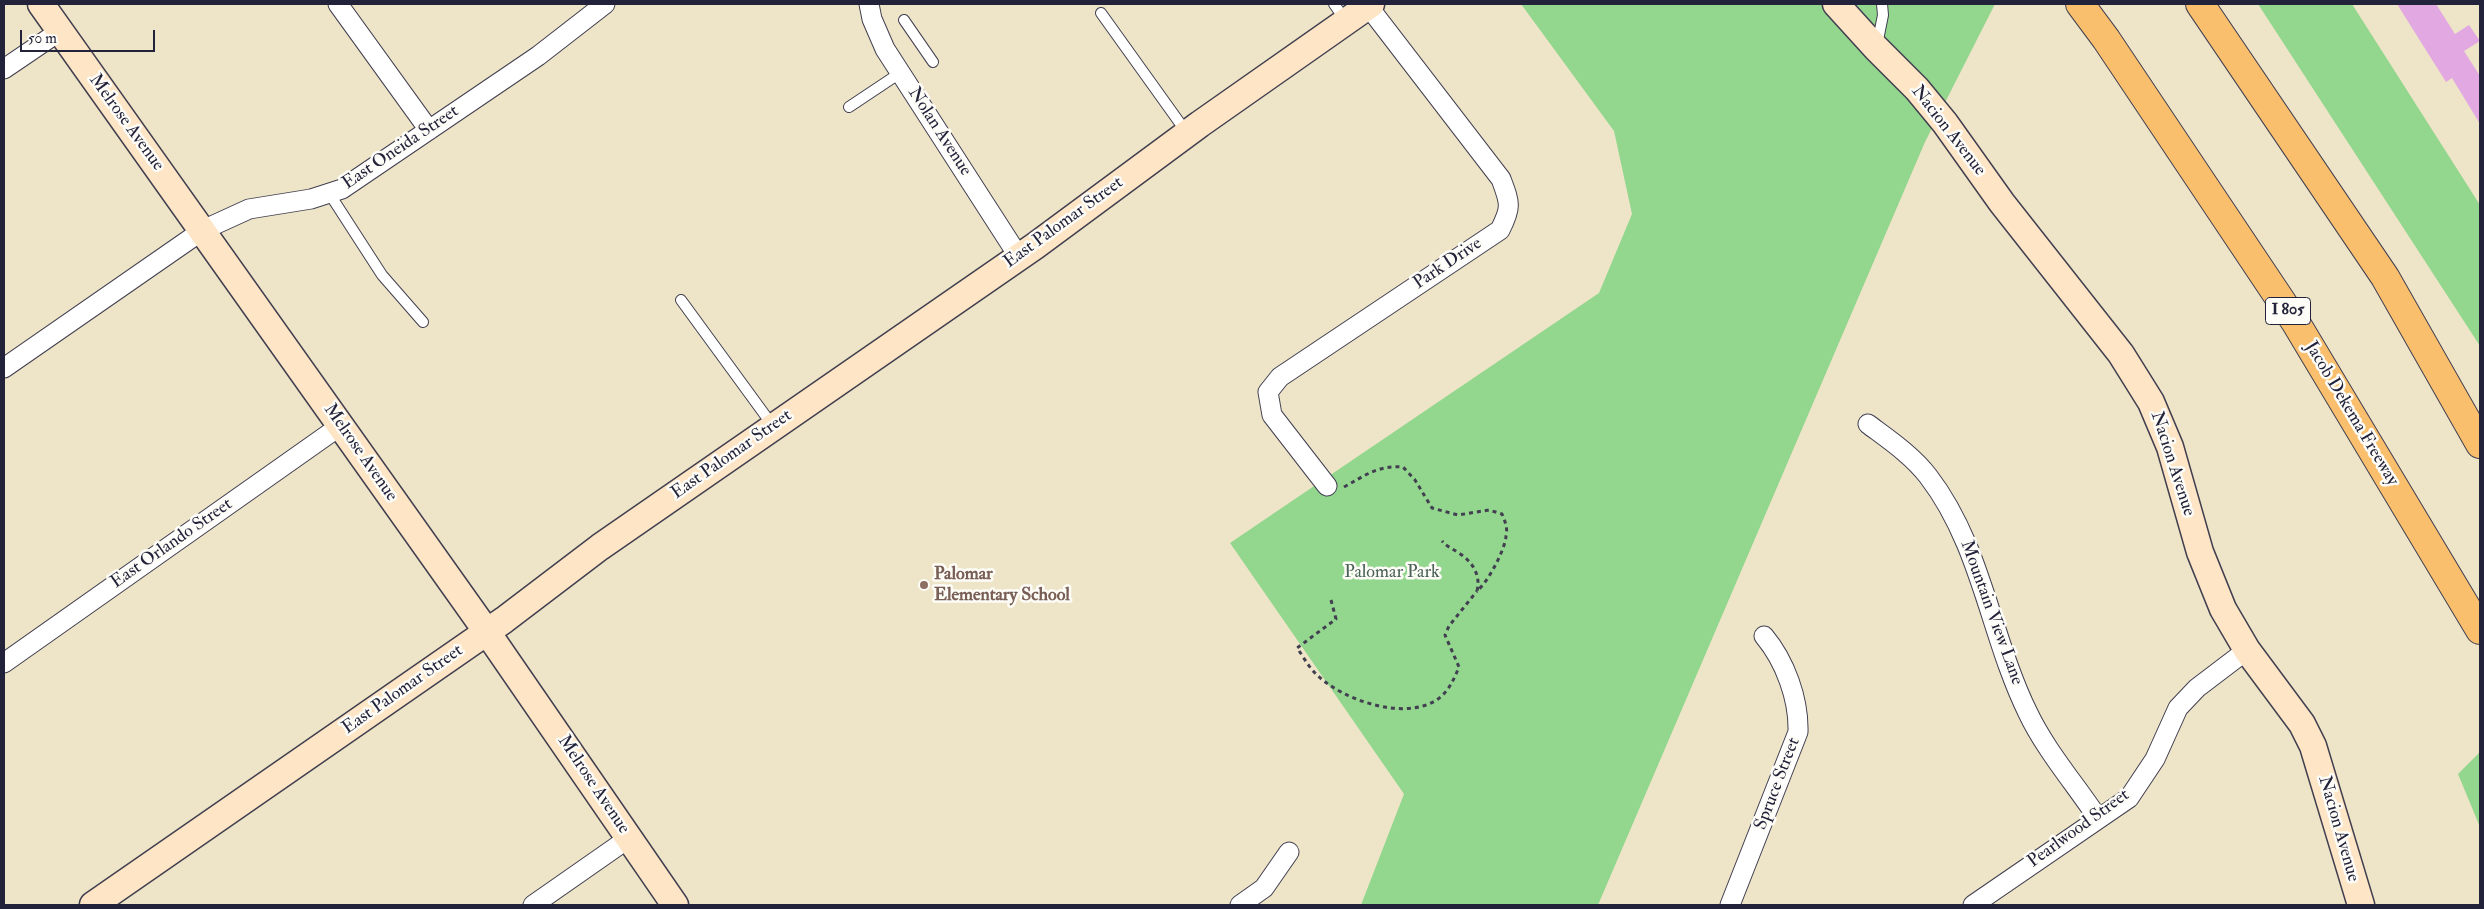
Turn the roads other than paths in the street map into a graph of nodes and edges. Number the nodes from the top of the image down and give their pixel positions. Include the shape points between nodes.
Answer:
1 (41, 4) edge
2 (338, 4) edge
3 (605, 4) edge
4 (869, 4) edge
5 (1836, 4) edge
6 (1882, 4) edge
7 (2080, 4) edge
8 (2200, 4) edge
9 (1370, 5) edge
10 (1101, 12) dead end
11 (1340, 13) edge
12 (904, 20) dead end
13 (60, 31) junction
14 (1876, 48) junction
15 (933, 62) dead end
16 (4, 69) edge
17 (900, 73) junction
18 (849, 106) dead end
19 (429, 130) junction
20 (1188, 134) junction
21 (329, 193) junction
22 (203, 230) junction
23 (1019, 257) junction
24 (681, 300) dead end
25 (423, 322) dead end
26 (4, 368) edge
27 (1868, 424) dead end
28 (340, 426) junction
29 (773, 426) junction
30 (2480, 444) edge
31 (1332, 489) road end
32 (2480, 630) edge
33 (488, 632) junction
34 (1764, 636) dead end
35 (2247, 650) junction
36 (4, 663) edge
37 (2097, 817) junction
38 (630, 838) junction
39 (1289, 852) dead end
40 (93, 905) edge
41 (534, 905) edge
42 (675, 905) edge
43 (1240, 905) edge
44 (1730, 905) edge
45 (1973, 905) edge
46 (2361, 905) edge

1 - 13 street, Melrose Avenue
2 - 19 street
3 - 19 street, East Oneida Street via 538,56
4 - 17 street, Nolan Avenue via 885,49
5 - 14 street, Nacion Avenue
6 - 14 lane
7 - 32 highway, Jacob Dekema Freeway / I 805 via 2296,323
8 - 30 highway via 2385,277
9 - 11 street, East Palomar Street
9 - 31 street, Park Drive via 1501,179 1509,200 1509,212 1500,230 1280,377 1268,392 1272,415
10 - 20 lane
11 - 20 street, East Palomar Street
12 - 15 lane
13 - 16 street
13 - 22 street, Melrose Avenue
14 - 35 street, Nacion Avenue via 1945,123 2002,203 2121,354 2156,412 2170,447 2209,578
17 - 18 lane
17 - 23 street, Nolan Avenue
19 - 21 street, East Oneida Street via 342,189
20 - 23 street, East Palomar Street
21 - 22 street, East Oneida Street via 249,209
21 - 25 lane via 382,275
22 - 26 street, East Oneida Street
22 - 28 street, Melrose Avenue
23 - 29 street, East Palomar Street
24 - 29 lane
27 - 37 street, Mountain View Lane via 1928,476 1952,513 1971,552 2028,714
28 - 33 street, Melrose Avenue
28 - 36 street, East Orlando Street
29 - 33 street, East Palomar Street via 607,542
33 - 38 street, Melrose Avenue
33 - 40 street, East Palomar Street
34 - 44 street, Spruce Street via 1778,652 1799,712 1798,732
35 - 37 street, Pearlwood Street via 2196,688 2178,708 2155,759 2129,798
35 - 46 street, Nacion Avenue via 2302,724 2313,746
37 - 45 street, Pearlwood Street
38 - 41 street
38 - 42 street, Melrose Avenue
39 - 43 street via 1264,888

